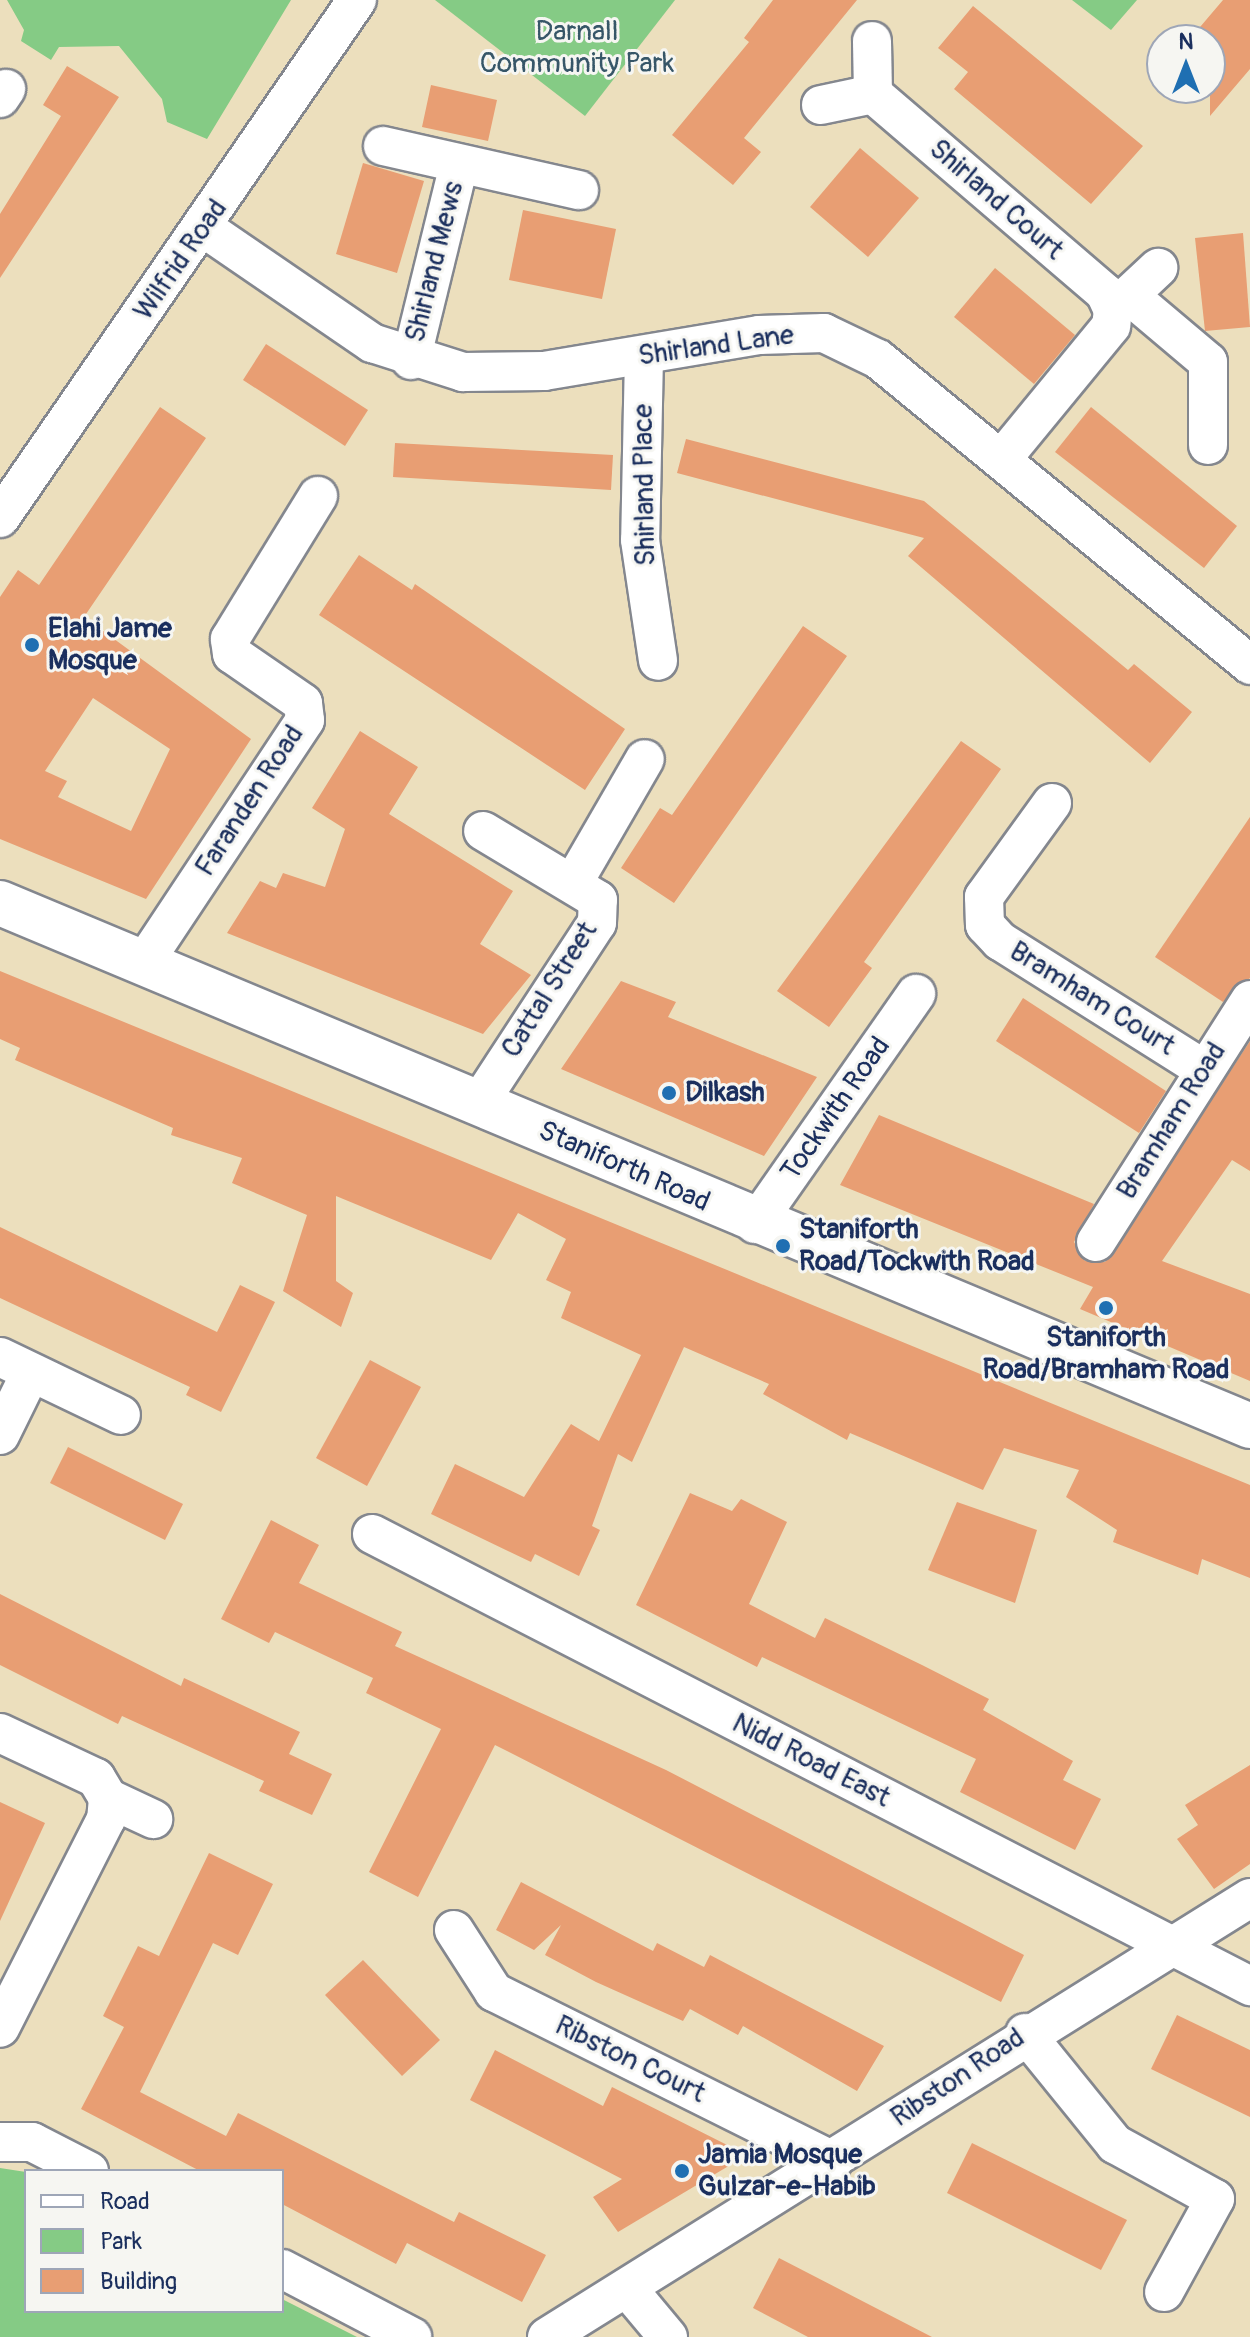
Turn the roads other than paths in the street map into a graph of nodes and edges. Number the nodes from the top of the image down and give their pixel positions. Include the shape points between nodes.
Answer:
1 (357, 0) edge
2 (872, 41) dead end
3 (873, 94) junction
4 (821, 105) dead end
5 (383, 146) dead end
6 (459, 164) junction
7 (579, 190) dead end
8 (204, 228) junction
9 (1158, 268) dead end
10 (1122, 303) junction
11 (644, 356) junction
12 (411, 360) junction
13 (1208, 445) dead end
14 (1001, 460) junction
15 (318, 496) dead end
16 (0, 518) edge
17 (658, 661) dead end
18 (1250, 665) edge
19 (645, 759) dead end
20 (1052, 803) dead end
21 (483, 831) dead end
22 (573, 883) junction
23 (0, 903) edge
24 (145, 961) junction
25 (916, 994) dead end
26 (1250, 1000) edge
27 (1203, 1069) junction
28 (479, 1103) junction
29 (755, 1224) junction
30 (1096, 1242) dead end
31 (15, 1365) edge
32 (121, 1415) dead end
33 (1250, 1426) edge
34 (0, 1435) edge
35 (372, 1534) dead end
36 (0, 1733) edge
37 (108, 1798) junction
38 (153, 1819) dead end
39 (1250, 1898) edge
40 (454, 1930) dead end
41 (1174, 1949) junction
42 (1250, 1986) edge
43 (0, 2028) edge
44 (1025, 2033) junction
45 (0, 2142) edge
46 (833, 2161) junction
47 (85, 2169) edge
48 (284, 2270) edge
49 (627, 2288) junction
50 (1164, 2292) dead end
51 (412, 2337) edge
52 (547, 2337) edge
53 (668, 2337) edge

1 - 8 street, Wilfrid Road
2 - 3 street
3 - 4 street
3 - 10 street, Shirland Court
5 - 6 street, Shirland Mews
6 - 7 street, Shirland Mews
6 - 12 street, Shirland Mews
8 - 12 street, Shirland Lane via 372,343
8 - 16 street, Wilfrid Road
9 - 10 street
10 - 13 street, Shirland Court via 1208,362
10 - 14 street via 1111,326
11 - 12 street, Shirland Lane via 544,371 463,372
11 - 14 street, Shirland Lane via 759,335 824,333 878,359
11 - 17 street, Shirland Place via 640,540
14 - 18 street, Shirland Lane
15 - 24 street, Faranden Road via 230,639 232,654 303,703 305,720
19 - 22 street, Cattal Street
20 - 27 street, Bramham Court via 984,897 985,925 1000,941
21 - 22 street, Cattal Street
22 - 28 street, Cattal Street via 598,900 597,923
23 - 24 main road, Staniforth Road
24 - 28 main road, Staniforth Road
25 - 29 street, Tockwith Road
26 - 27 street, Bramham Road
27 - 30 street, Bramham Road
28 - 29 main road, Staniforth Road
29 - 33 main road, Staniforth Road
31 - 32 street
31 - 34 street
35 - 41 street, Nidd Road East
36 - 37 street via 96,1778
37 - 38 street
37 - 43 street via 106,1819
39 - 41 street, Ribston Road
40 - 46 street, Ribston Court via 494,1992
41 - 42 street, Nidd Road East
41 - 44 street, Ribston Road
44 - 46 street, Ribston Road
44 - 50 street via 1115,2144 1215,2199
45 - 47 street via 32,2142
46 - 49 street, Ribston Road
48 - 51 street
49 - 52 street, Ribston Road
49 - 53 street

